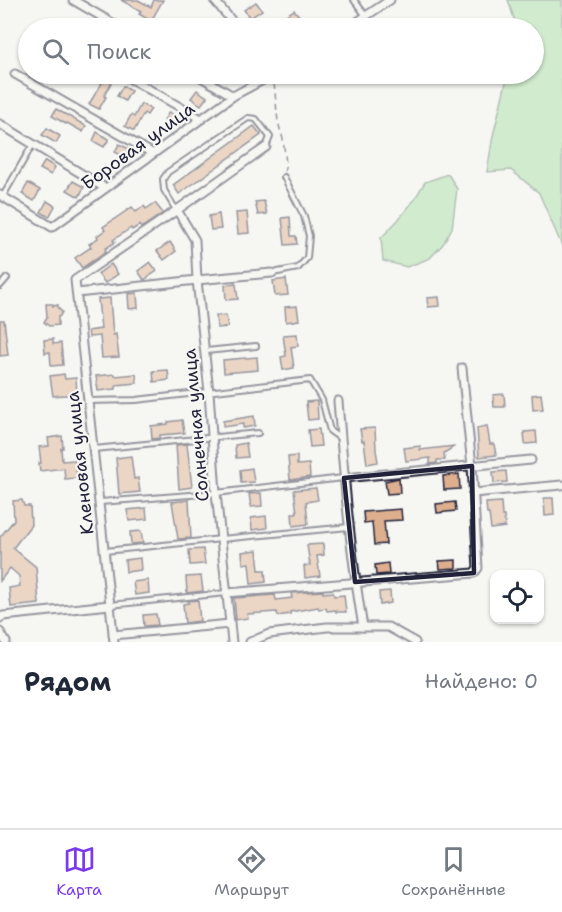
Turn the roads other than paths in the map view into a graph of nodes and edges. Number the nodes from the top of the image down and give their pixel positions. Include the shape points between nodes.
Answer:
1 (73, 0) edge
2 (214, 0) edge
3 (354, 0) edge
4 (390, 0) edge
5 (366, 16) junction
6 (104, 18) edge
7 (229, 18) edge
8 (363, 18) edge
9 (15, 74) dead end
10 (18, 76) edge
11 (32, 84) edge
12 (140, 84) edge
13 (213, 84) edge
14 (255, 84) edge
15 (233, 96) junction
16 (201, 119) junction
17 (0, 124) edge
18 (33, 144) junction
19 (266, 147) joint
20 (152, 153) junction
21 (284, 177) road end
22 (105, 188) junction
23 (1, 196) edge
24 (177, 210) junction
25 (272, 273) joint
26 (7, 278) dead end
27 (197, 280) junction
28 (0, 286) edge
29 (76, 293) junction
30 (256, 346) dead end
31 (205, 351) junction
32 (462, 368) dead end
33 (209, 392) junction
34 (338, 400) dead end
35 (88, 401) junction
36 (258, 432) dead end
37 (212, 437) junction
38 (341, 440) junction
39 (93, 449) junction
40 (531, 460) dead end
41 (472, 466) junction
42 (344, 478) junction
43 (562, 485) edge
44 (216, 493) junction
45 (473, 493) junction
46 (99, 502) junction
47 (349, 527) junction
48 (221, 539) junction
49 (104, 551) junction
50 (355, 582) junction
51 (227, 593) junction
52 (110, 605) junction
53 (0, 618) edge
54 (231, 624) junction
55 (363, 627) junction
56 (0, 632) edge
57 (113, 639) edge
58 (6, 642) edge
59 (232, 642) edge
60 (250, 642) edge
61 (415, 642) edge

1 - 6 street
2 - 7 street
3 - 5 lane
4 - 5 street
5 - 8 street
9 - 10 street
11 - 20 street
12 - 16 street
13 - 15 street
14 - 15 street, Боровая улица
15 - 16 street, Боровая улица
16 - 20 street, Боровая улица
17 - 18 street
18 - 22 street
18 - 23 lane
19 - 24 street
19 - 24 lane via 270,137 256,119 248,118 168,172 163,179 164,190
20 - 22 street, Боровая улица
21 - 25 lane via 304,216 309,236 308,258 298,268
22 - 23 street, Боровая улица via 52,227
24 - 27 street, Солнечная улица via 195,240
24 - 29 street, Кленовая улица via 75,280
25 - 27 street
26 - 28 lane
27 - 29 street
27 - 31 street, Солнечная улица
29 - 35 street, Кленовая улица
30 - 31 lane
31 - 33 street, Солнечная улица
32 - 41 street
33 - 35 lane
33 - 37 street, Солнечная улица
33 - 38 lane via 310,380 322,400 330,431
34 - 38 street
35 - 39 street, Кленовая улица
36 - 37 lane
37 - 39 lane
37 - 44 street, Солнечная улица
38 - 42 street
39 - 46 street, Кленовая улица
40 - 41 street
41 - 42 street
41 - 45 street
42 - 44 lane
42 - 47 street
43 - 45 street
44 - 46 lane
44 - 48 street, Солнечная улица
45 - 50 street via 478,568 474,573
46 - 49 street, Кленовая улица
47 - 48 lane
47 - 50 street
48 - 49 lane
48 - 51 street, Солнечная улица
49 - 52 street, Кленовая улица
50 - 51 street
50 - 55 street
51 - 52 lane
51 - 54 street, Солнечная улица
52 - 53 street
52 - 57 street, Кленовая улица
54 - 57 street
54 - 59 street, Солнечная улица
55 - 60 street via 269,634
55 - 61 street via 388,627
56 - 58 street

